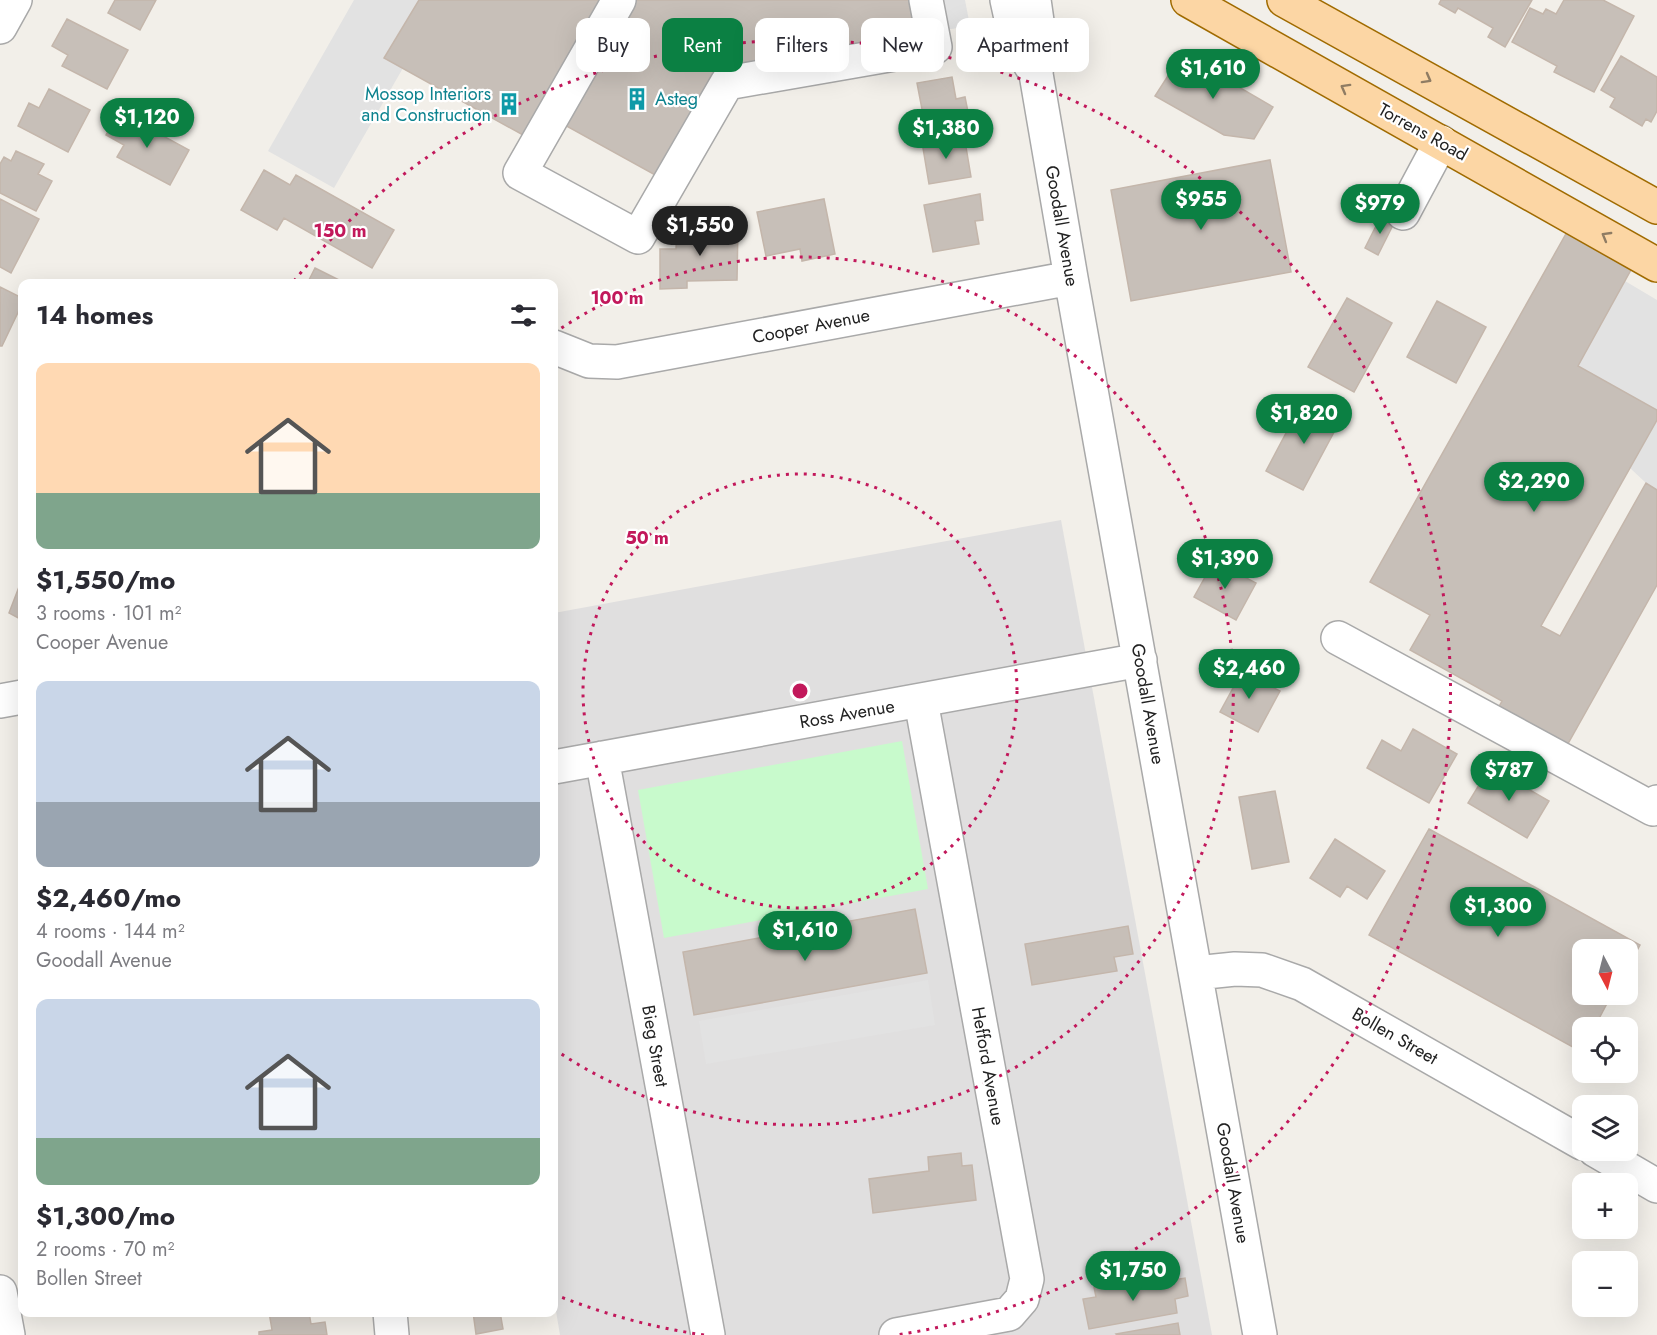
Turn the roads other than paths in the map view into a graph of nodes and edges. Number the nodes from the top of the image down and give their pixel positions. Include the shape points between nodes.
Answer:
1 (15, 0) edge
2 (620, 0) edge
3 (926, 0) edge
4 (1007, 0) edge
5 (1034, 0) edge
6 (1188, 0) edge
7 (1284, 0) edge
8 (0, 27) edge
9 (1036, 74) junction
10 (1441, 142) junction
11 (1657, 207) edge
12 (1403, 213) dead end
13 (1657, 265) edge
14 (1071, 278) junction
15 (558, 349) edge
16 (1338, 638) dead end
17 (1140, 660) junction
18 (18, 698) edge
19 (0, 701) edge
20 (921, 701) junction
21 (602, 758) junction
22 (558, 766) edge
23 (1657, 802) edge
24 (1196, 973) junction
25 (1572, 1137) edge
26 (1614, 1161) edge
27 (1657, 1186) edge
28 (0, 1292) edge
29 (390, 1317) edge
30 (8, 1335) edge
31 (392, 1335) edge
32 (708, 1335) edge
33 (896, 1335) edge
34 (1260, 1335) edge

1 - 8 street
2 - 3 street via 520,173 638,237 727,82 935,47
4 - 9 street, Goodall Avenue via 1016,41
5 - 9 street, Goodall Avenue via 1039,35
10 -> 6 main road, Torrens Road
7 -> 11 main road
9 - 14 street, Goodall Avenue
10 - 12 street
13 -> 10 main road, Torrens Road
14 - 15 street, Cooper Avenue via 617,362 589,361
14 - 17 street, Goodall Avenue
16 - 23 street via 1653,809
17 - 20 street, Ross Avenue
17 - 24 street, Goodall Avenue
18 - 19 street
20 - 21 street, Ross Avenue
20 - 33 street, Hefford Avenue via 1027,1279 1022,1299 1009,1314
21 - 22 street, Ross Avenue
21 - 32 street, Bieg Street
24 - 25 street, Bollen Street via 1262,970 1302,984
24 - 34 street, Goodall Avenue
26 - 27 street
28 - 30 street
29 - 31 street

